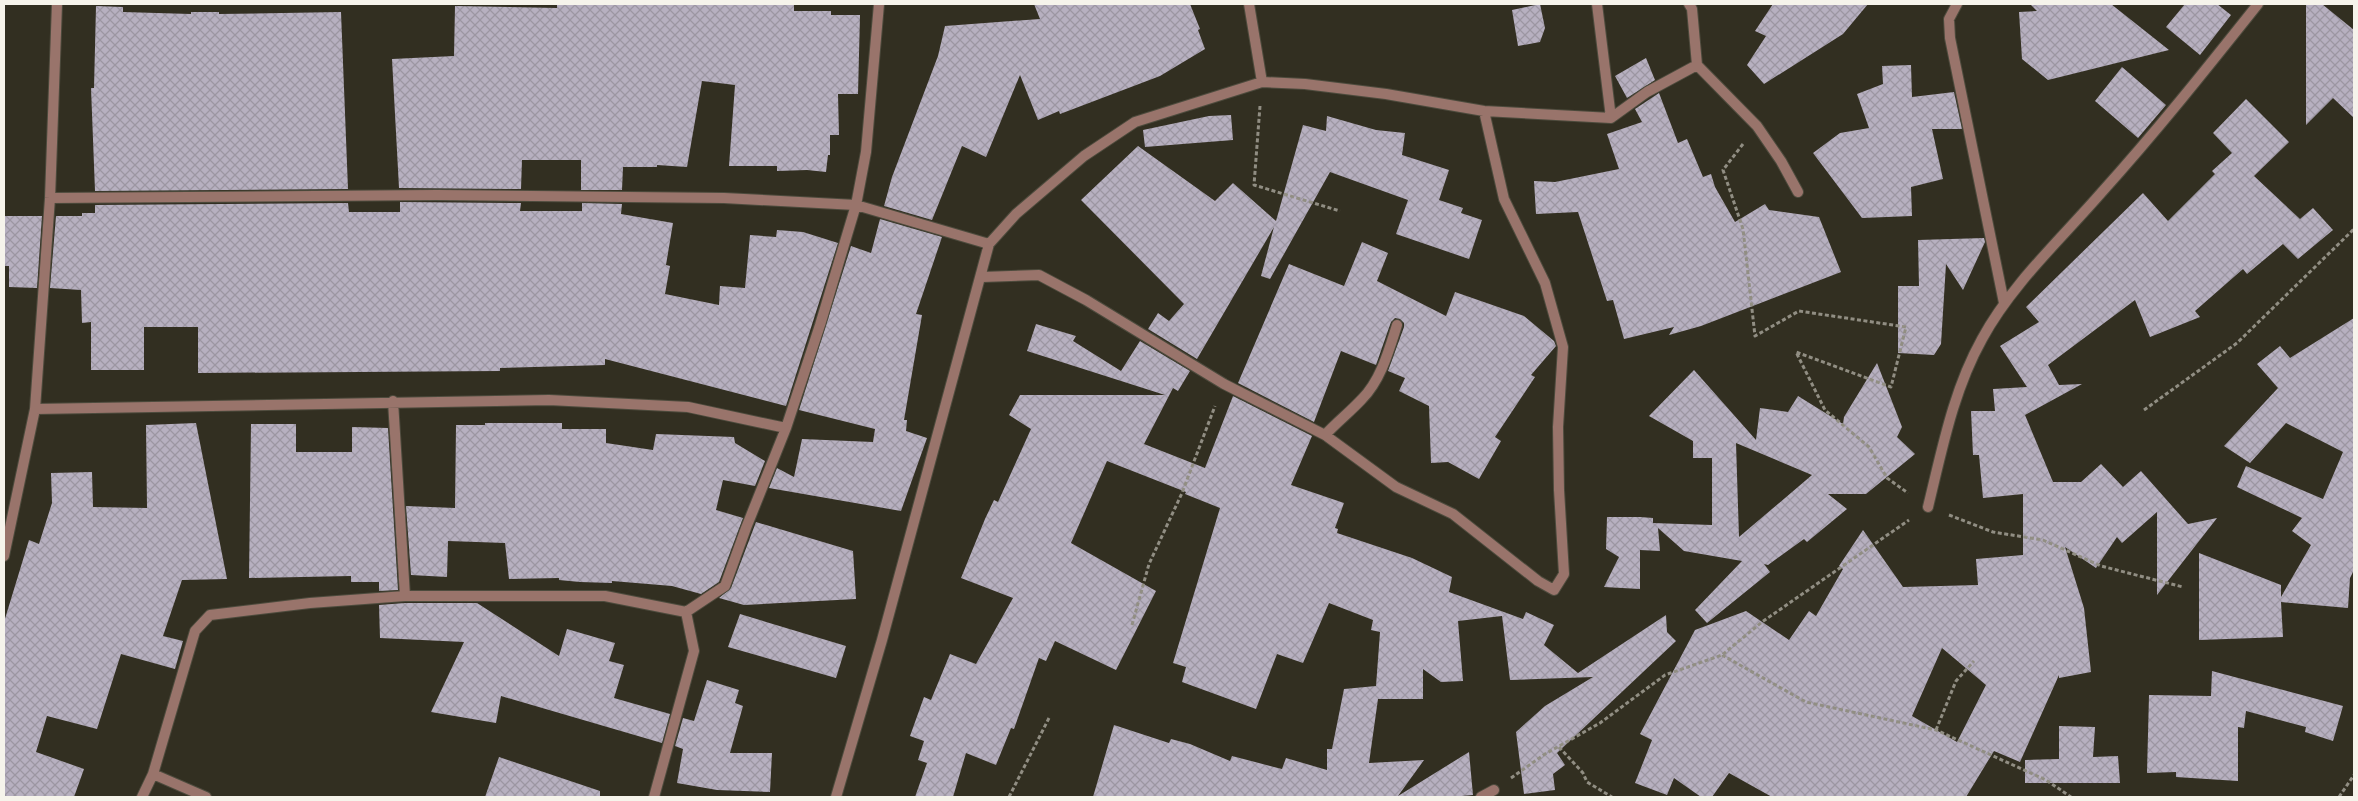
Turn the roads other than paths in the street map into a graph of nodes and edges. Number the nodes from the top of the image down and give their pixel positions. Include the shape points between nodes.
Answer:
1 (57, 4) edge
2 (879, 4) edge
3 (1249, 4) edge
4 (1597, 4) edge
5 (1689, 4) edge
6 (1957, 4) edge
7 (2258, 4) edge
8 (1697, 65) junction
9 (1262, 82) junction
10 (1484, 111) junction
11 (1611, 118) junction
12 (1798, 192) dead end
13 (50, 198) junction
14 (856, 205) junction
15 (989, 244) junction
16 (982, 276) junction
17 (2004, 303) junction
18 (1397, 326) dead end
19 (393, 401) junction
20 (35, 409) junction
21 (786, 428) junction
22 (1325, 435) junction
23 (1928, 507) road end
24 (4, 556) edge
25 (405, 596) junction
26 (686, 612) junction
27 (153, 774) junction
28 (1494, 790) road end
29 (142, 797) edge
30 (206, 797) edge
31 (654, 797) edge
32 (836, 797) edge
33 (1481, 797) edge

1 - 13 street
2 - 14 street via 866,152
3 - 9 street
4 - 11 street
5 - 8 street
6 - 17 street via 1949,19 1950,38
7 - 17 street via 2166,120
8 - 11 street via 1647,92
8 - 12 street via 1757,126
9 - 10 street via 1386,94
9 - 15 street via 1135,122 1084,156 1016,214
10 - 11 street
10 - 22 street via 1504,199 1545,283 1563,347 1558,436 1564,574 1554,590 1453,514 1396,487
13 - 14 street via 437,195 724,198
13 - 20 street
14 - 15 street
14 - 21 street
15 - 16 street
16 - 22 street via 1039,275 1224,384
16 - 32 street
17 - 23 street via 1967,368 1953,408
18 - 22 street via 1378,374 1363,398
19 - 20 street
19 - 21 street via 549,400 688,407
19 - 25 street
20 - 24 street
21 - 26 street via 725,586
25 - 26 street via 605,596
25 - 27 street via 210,615 195,631
26 - 31 street via 694,651
27 - 29 street
27 - 30 street
28 - 33 street

